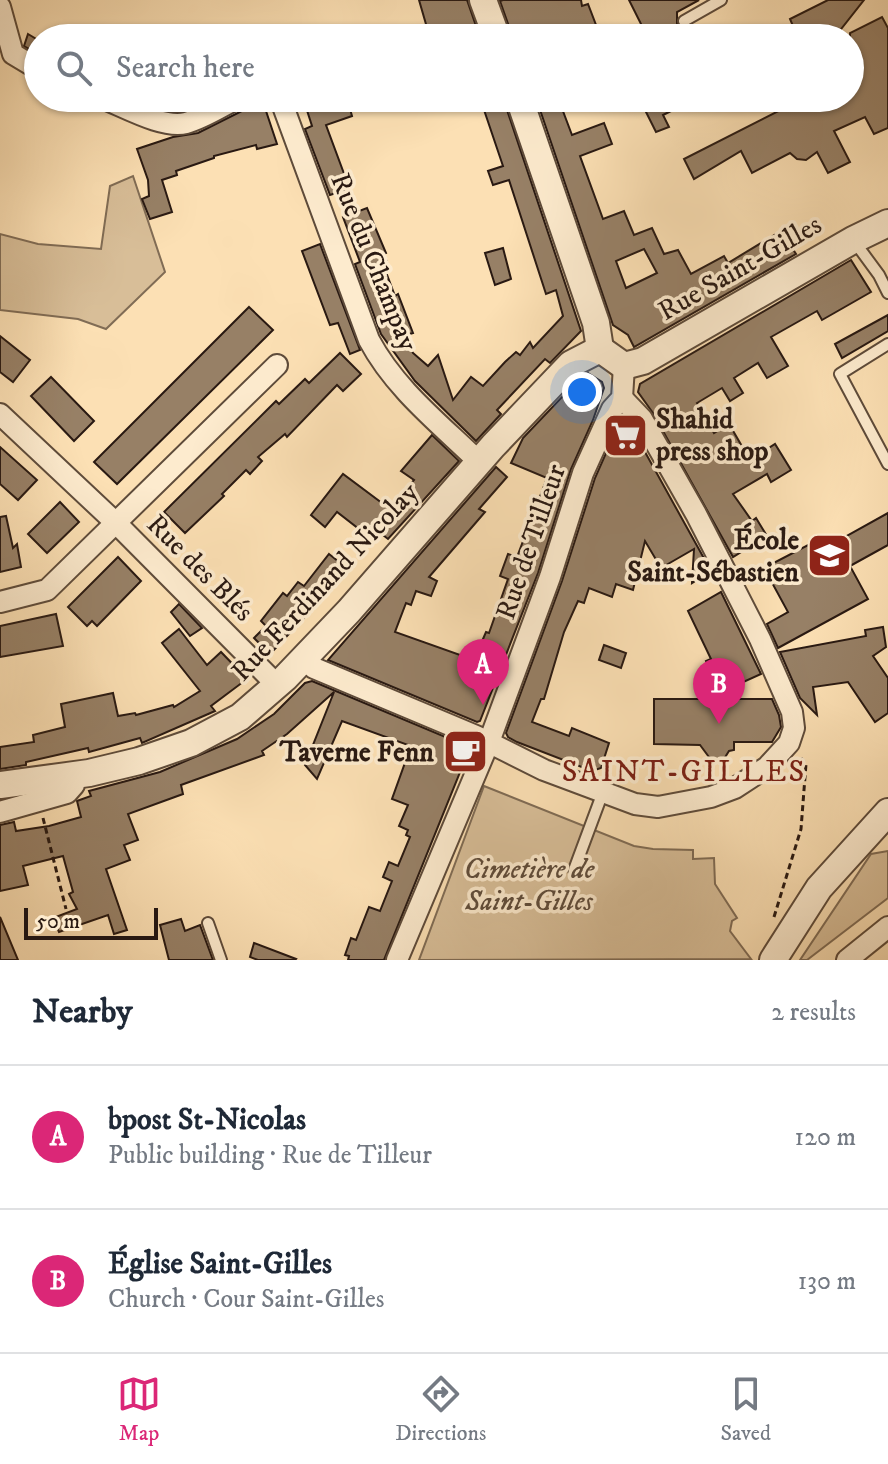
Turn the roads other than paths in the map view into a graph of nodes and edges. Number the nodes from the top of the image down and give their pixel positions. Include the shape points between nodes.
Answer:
1 (483, 0) edge
2 (721, 0) edge
3 (0, 7) edge
4 (684, 21) dead end
5 (492, 24) edge
6 (24, 61) edge
7 (136, 112) edge
8 (209, 112) edge
9 (285, 112) edge
10 (524, 112) edge
11 (888, 223) edge
12 (853, 240) junction
13 (888, 293) edge
14 (888, 344) edge
15 (600, 349) junction
16 (277, 365) dead end
17 (624, 366) junction
18 (622, 398) junction
19 (0, 414) edge
20 (479, 462) junction
21 (888, 464) edge
22 (117, 524) junction
23 (0, 602) edge
24 (304, 659) junction
25 (277, 685) junction
26 (489, 742) junction
27 (75, 776) junction
28 (0, 785) edge
29 (603, 792) junction
30 (0, 812) edge
31 (888, 812) edge
32 (574, 870) dead end
33 (208, 923) dead end
34 (888, 927) edge
35 (221, 960) edge
36 (397, 960) edge
37 (773, 960) edge
38 (847, 960) edge

1 - 5 street
2 - 4 lane
3 - 6 street via 13,54
7 - 8 street via 174,124
9 - 20 street, Rue du Champay via 379,359
10 - 15 street
11 - 12 street, Rue Saint-Gilles
12 - 13 lane
12 - 17 street, Rue Saint-Gilles via 643,361
14 - 21 lane via 840,374
15 - 17 street
15 - 20 street, Rue Ferdinand Nicolay via 571,364
16 - 22 street, Rue des Blés
17 - 18 street, Rue de Tilleur
18 - 26 street, Rue de Tilleur via 583,473
18 - 29 street via 642,419 696,514 760,639 794,728 789,743 767,767 711,797 658,807
19 - 22 street, Rue des Blés
20 - 24 street, Rue Ferdinand Nicolay
22 - 23 street, Rue des Blés via 47,590
22 - 25 street, Rue des Blés
24 - 25 street, Rue Ferdinand Nicolay
24 - 26 street via 314,668
25 - 27 street, Rue Ferdinand Nicolay via 240,717 200,739
26 - 29 street
26 - 36 street, Rue de Tilleur
27 - 28 street, Rue Ferdinand Nicolay
27 - 30 street via 71,791
29 - 32 lane
31 - 37 street via 819,888
33 - 35 lane
34 - 38 street

